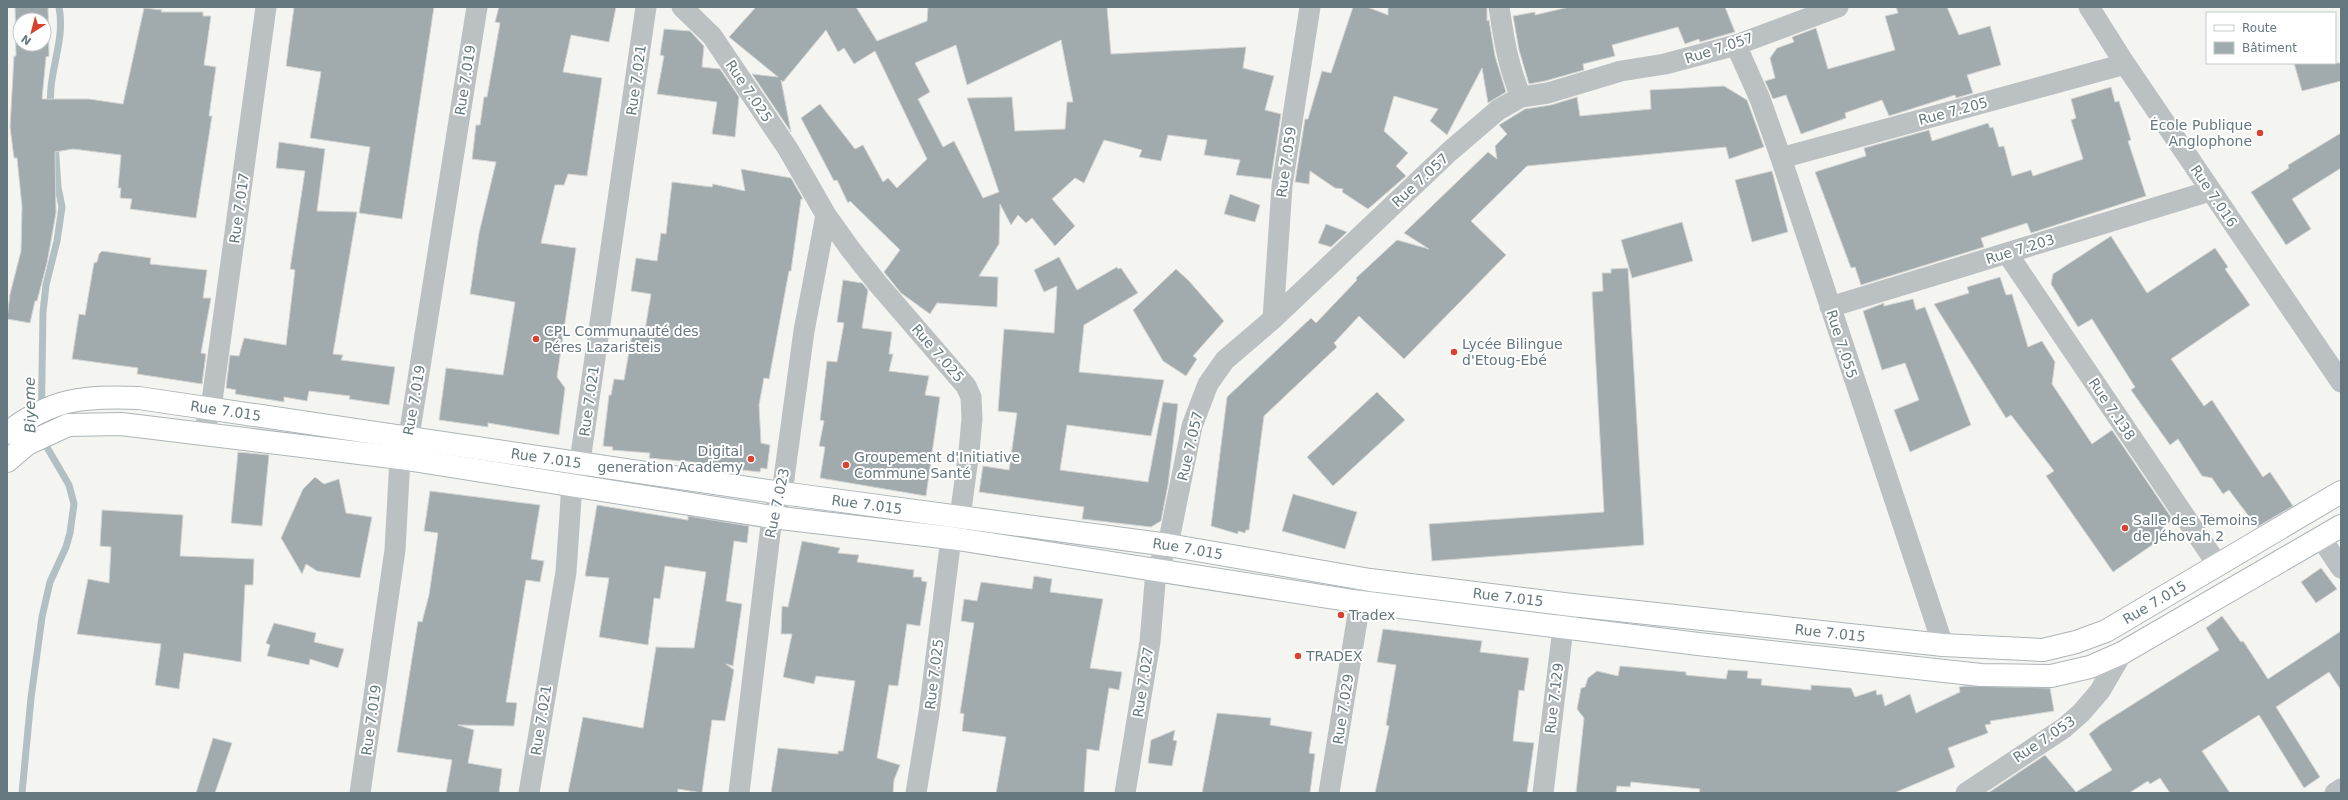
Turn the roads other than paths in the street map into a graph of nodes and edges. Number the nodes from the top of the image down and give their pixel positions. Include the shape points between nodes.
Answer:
1 (266, 7) edge
2 (477, 7) edge
3 (646, 7) edge
4 (682, 7) edge
5 (1310, 7) edge
6 (1499, 7) edge
7 (1838, 7) edge
8 (2089, 7) edge
9 (1736, 45) junction
10 (2125, 64) junction
11 (1521, 97) junction
12 (1781, 158) junction
13 (2210, 191) junction
14 (826, 215) junction
15 (2007, 253) junction
16 (1830, 307) junction
17 (1273, 319) junction
18 (2341, 382) edge
19 (211, 408) junction
20 (15, 427) edge
21 (203, 433) junction
22 (409, 436) junction
23 (400, 458) junction
24 (7, 461) edge
25 (580, 461) junction
26 (572, 484) junction
27 (2341, 492) edge
28 (782, 493) junction
29 (772, 517) junction
30 (960, 517) junction
31 (2341, 526) edge
32 (951, 538) junction
33 (2321, 538) junction
34 (1168, 545) junction
35 (2217, 564) junction
36 (2341, 568) edge
37 (1156, 571) junction
38 (1370, 580) junction
39 (1360, 602) junction
40 (1572, 605) junction
41 (1563, 628) junction
42 (1943, 645) junction
43 (2122, 653) junction
44 (2341, 789) edge
45 (360, 793) edge
46 (529, 793) edge
47 (739, 793) edge
48 (916, 793) edge
49 (1125, 793) edge
50 (1329, 793) edge
51 (1543, 793) edge
52 (1966, 793) edge
53 (2335, 793) edge

1 - 19 street, Rue 7.017
2 - 22 street, Rue 7.019
3 - 25 street, Rue 7.021
4 - 14 street, Rue 7.025 via 712,36 788,149
5 - 17 street, Rue 7.059 via 1282,186
6 - 11 street via 1508,62
7 - 9 street, Rue 7.057
8 - 10 street, Rue 7.016
9 - 11 street, Rue 7.057 via 1666,64 1621,72 1548,94
9 - 12 street, Rue 7.055 via 1760,99
10 - 12 street, Rue 7.205
10 - 13 street, Rue 7.016
11 - 17 street, Rue 7.057 via 1498,110 1449,152
12 - 16 street, Rue 7.055
13 - 15 street, Rue 7.203
13 - 18 street, Rue 7.016
14 - 28 street, Rue 7.023 via 804,331
14 - 30 street, Rue 7.025 via 878,284 966,386 971,396 972,419
15 - 16 street, Rue 7.203
15 - 35 street, Rue 7.138
16 - 42 street, Rue 7.055
17 - 34 street, Rue 7.057 via 1224,360 1208,384 1192,426
19 - 20 main road, Rue 7.015 via 139,398 96,396 65,401
19 - 21 street, Rue 7.017
19 - 22 main road, Rue 7.015
21 - 23 main road, Rue 7.015
21 - 24 main road, Rue 7.015 via 121,424 68,424 27,444
22 - 23 street, Rue 7.019
22 - 25 main road, Rue 7.015
23 - 26 main road, Rue 7.015
23 - 45 street, Rue 7.019 via 395,550
25 - 26 street, Rue 7.021
25 - 28 main road, Rue 7.015
26 - 29 main road, Rue 7.015
26 - 46 street, Rue 7.021 via 566,572
27 - 35 main road, Rue 7.015
28 - 29 street, Rue 7.023
28 - 30 main road, Rue 7.015
29 - 32 main road, Rue 7.015
29 - 47 street, Rue 7.023
30 - 32 street, Rue 7.025
30 - 34 main road, Rue 7.015
31 - 33 main road, Rue 7.015
32 - 37 main road, Rue 7.015
32 - 48 street, Rue 7.025 via 929,713
33 - 36 street
33 - 43 main road, Rue 7.015
34 - 37 street, Rue 7.057
34 - 38 main road, Rue 7.015
35 - 42 main road, Rue 7.015 via 2163,599 2106,631 2076,642 2043,650
37 - 39 main road, Rue 7.015
37 - 49 street, Rue 7.027 via 1150,642
38 - 39 street
38 - 40 main road, Rue 7.015
39 - 41 main road, Rue 7.015
39 - 50 street, Rue 7.029
40 - 41 street, Rue 7.129
40 - 42 main road, Rue 7.015
41 - 43 main road, Rue 7.015 via 1981,675 2051,676 2090,668
41 - 51 street, Rue 7.129
43 - 52 street, Rue 7.053 via 2100,690 2081,713 2064,728
44 - 53 street

